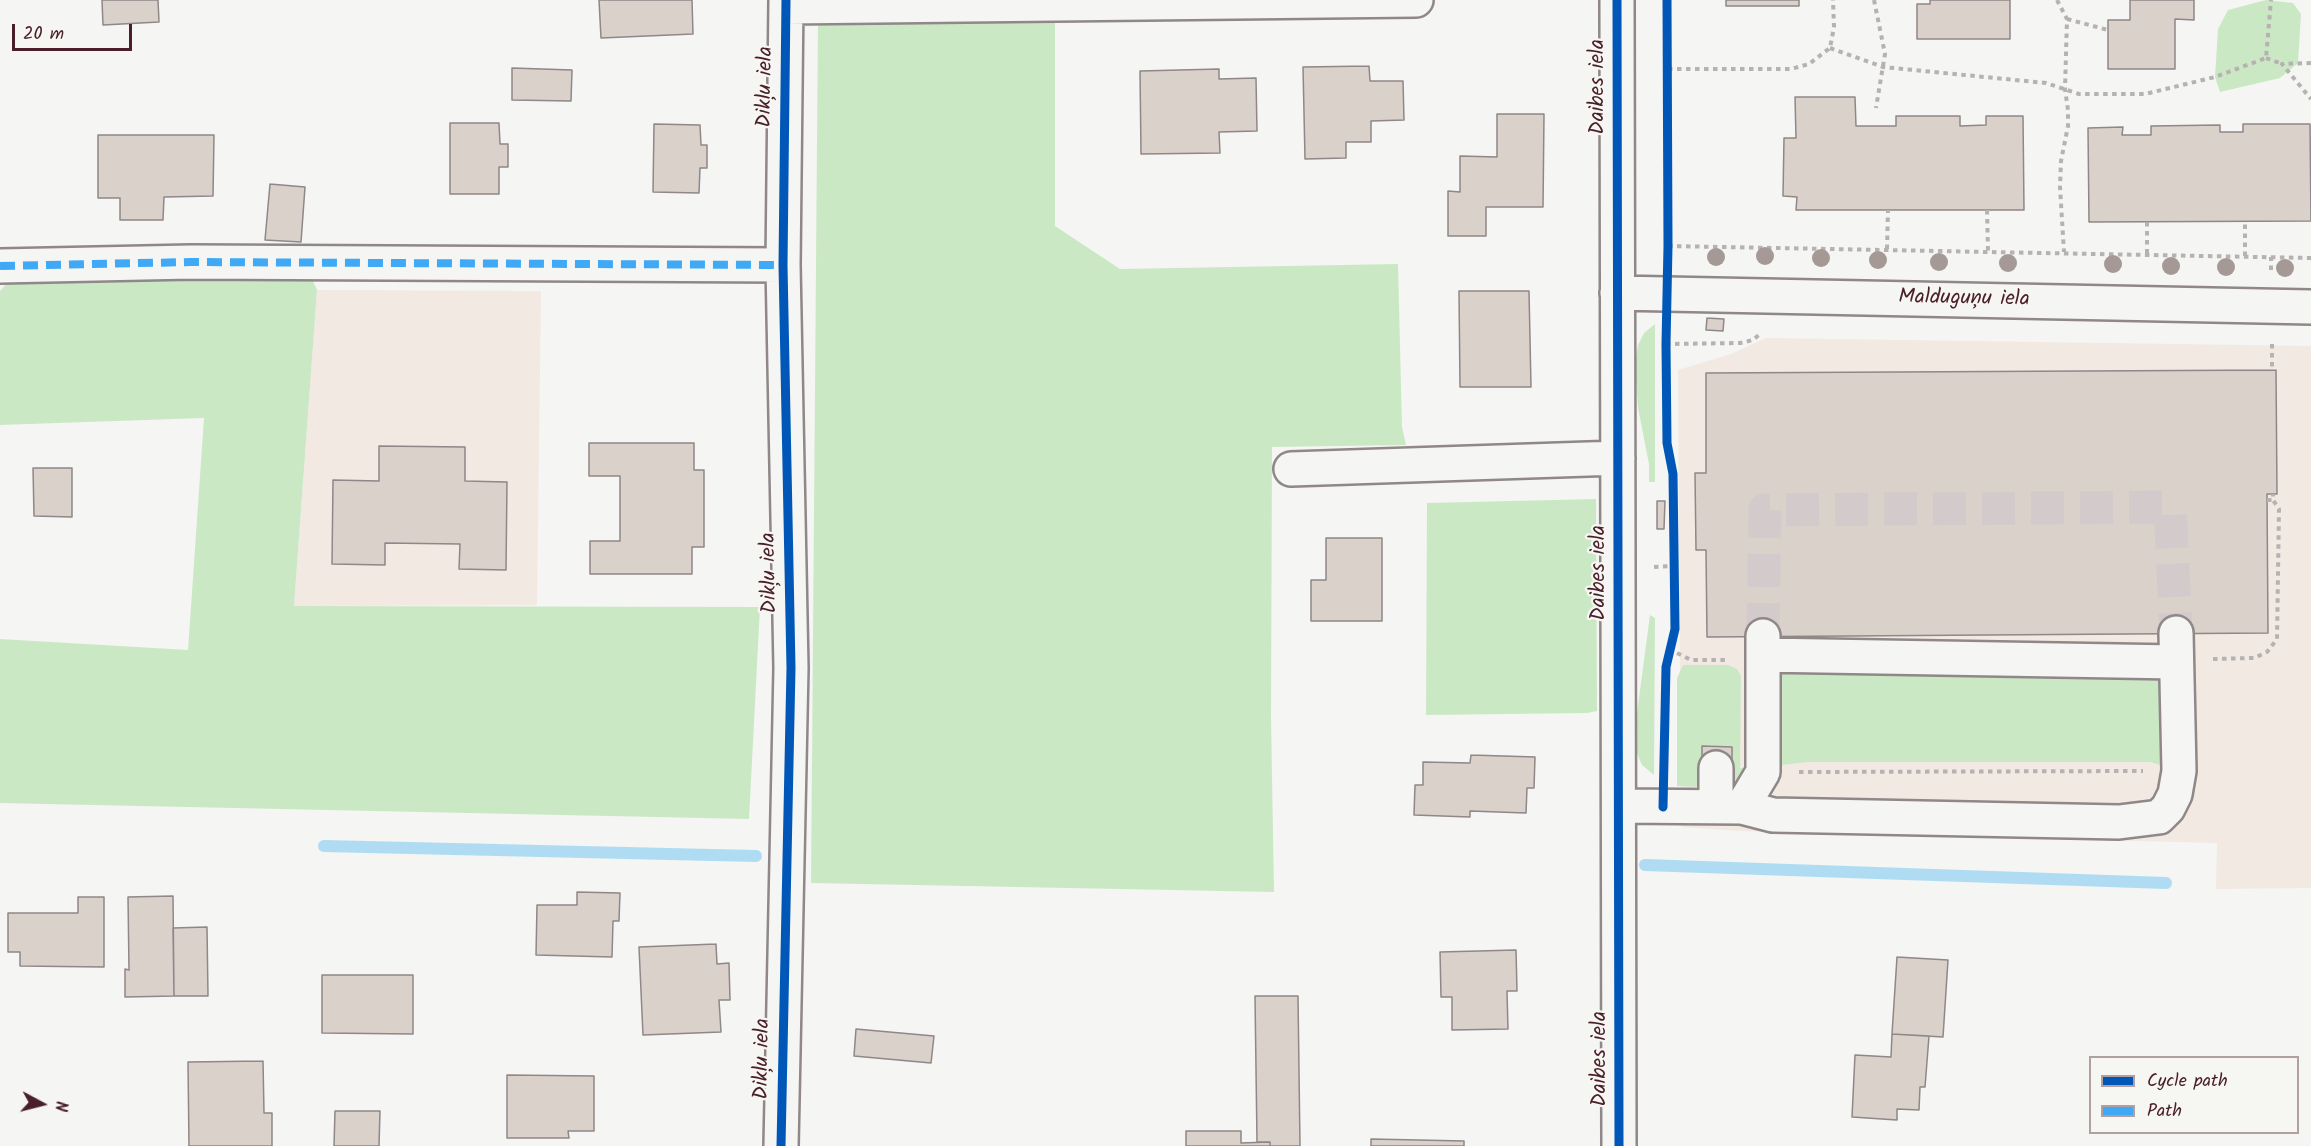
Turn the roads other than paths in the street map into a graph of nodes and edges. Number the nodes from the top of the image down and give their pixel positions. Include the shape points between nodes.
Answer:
1 (1416, 0) edge
2 (1617, 0) edge
3 (786, 4) edge
4 (783, 265) junction
5 (0, 266) edge
6 (1617, 293) junction
7 (2311, 308) edge
8 (1618, 458) junction
9 (1291, 469) dead end
10 (1716, 768) dead end
11 (1620, 806) junction
12 (1729, 807) junction
13 (781, 1146) edge
14 (1619, 1146) edge

1 - 3 street
2 - 6 street, Daibes iela
3 - 4 street, Dikļu iela
4 - 5 street via 191,262
4 - 13 street, Dikļu iela via 791,668
6 - 7 street, Malduguņu iela
6 - 8 street, Daibes iela
8 - 9 street
8 - 11 street, Daibes iela
10 - 12 street
11 - 12 street
11 - 14 street, Daibes iela
12 - 12 street via 1763,772 1763,646 2186,652 2179,771 2175,795 2159,817 2142,821 1773,815

